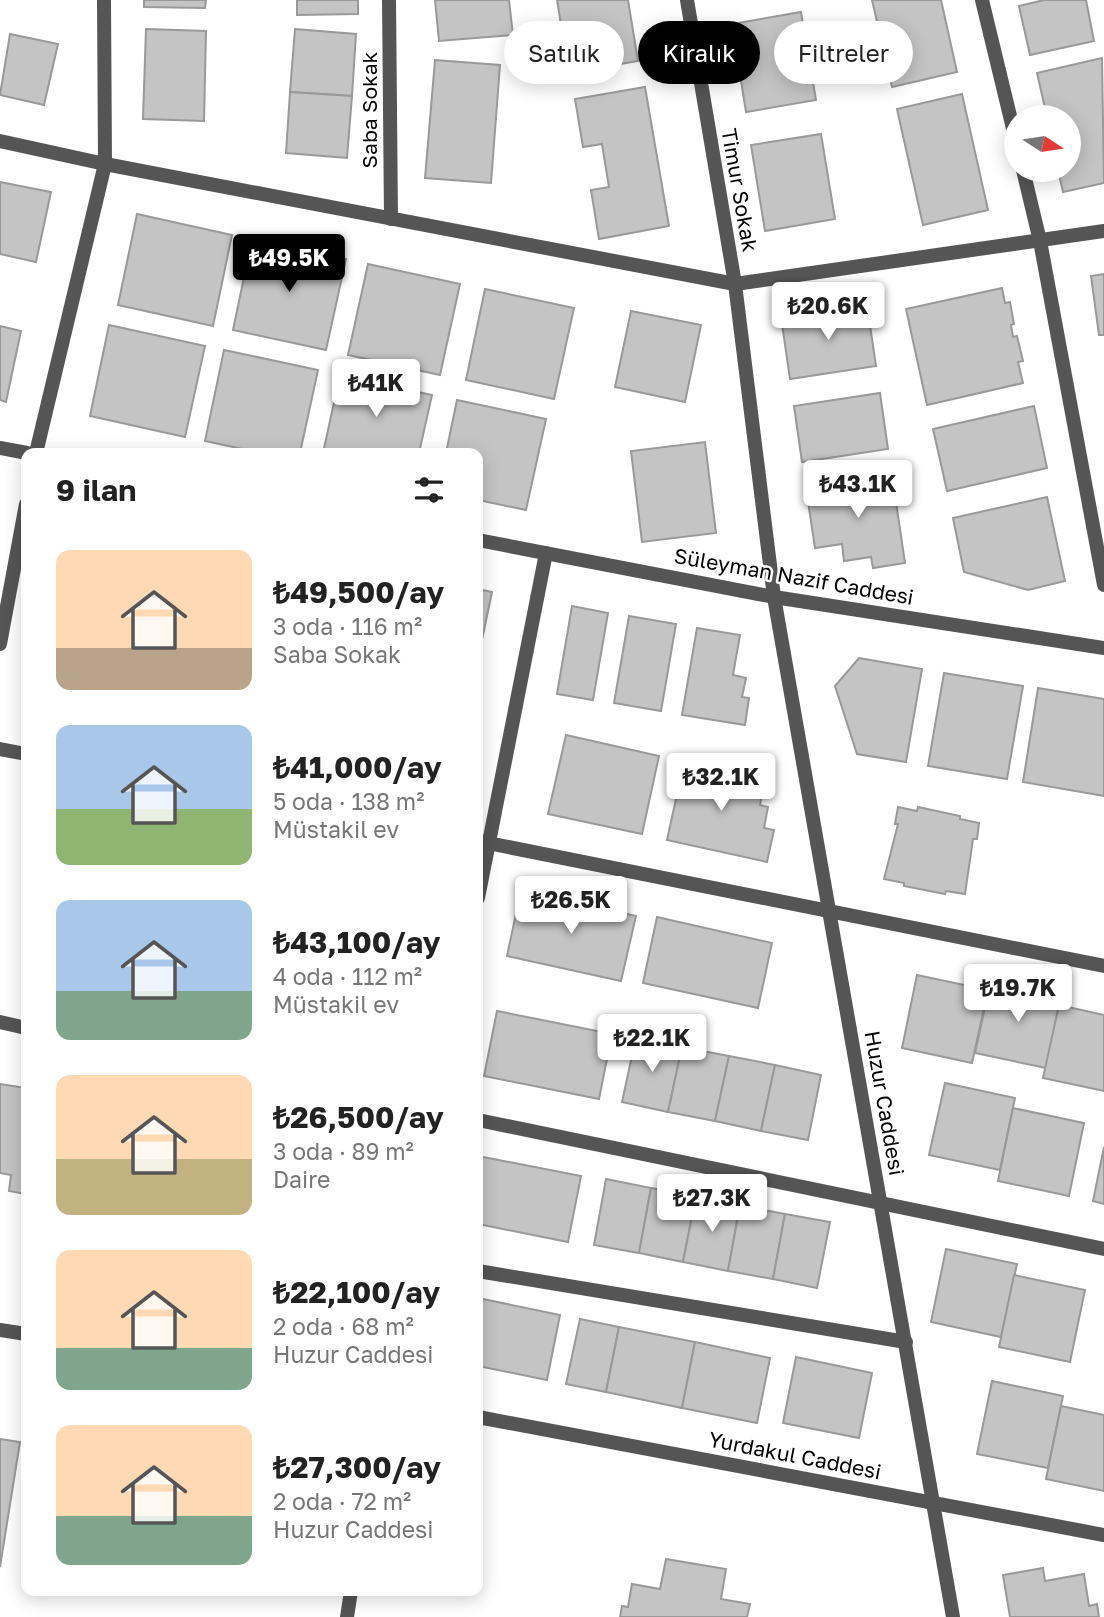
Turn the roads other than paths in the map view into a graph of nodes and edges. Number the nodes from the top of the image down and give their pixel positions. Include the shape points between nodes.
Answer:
1 (104, 0) edge
2 (389, 0) edge
3 (687, 0) edge
4 (982, 0) edge
5 (1007, 105) edge
6 (0, 141) edge
7 (105, 164) junction
8 (1026, 182) edge
9 (391, 219) junction
10 (1104, 231) edge
11 (1040, 241) junction
12 (735, 284) junction
13 (0, 448) edge
14 (37, 448) edge
15 (21, 452) edge
16 (21, 531) edge
17 (483, 541) edge
18 (545, 553) junction
19 (1104, 585) edge
20 (774, 597) junction
21 (0, 644) edge
22 (1104, 648) edge
23 (0, 749) edge
24 (21, 753) edge
25 (483, 842) edge
26 (829, 908) junction
27 (1104, 966) edge
28 (0, 1022) edge
29 (21, 1026) edge
30 (483, 1121) edge
31 (882, 1203) junction
32 (1104, 1249) edge
33 (483, 1272) edge
34 (0, 1330) edge
35 (21, 1333) edge
36 (906, 1342) junction
37 (483, 1418) edge
38 (934, 1502) junction
39 (1104, 1535) edge
40 (350, 1596) edge
41 (347, 1617) edge
42 (953, 1617) edge

1 - 7 street
2 - 9 street, Saba Sokak
3 - 12 street, Timur Sokak
4 - 5 street
6 - 7 street
7 - 9 street
7 - 14 street
8 - 11 street
9 - 12 street
10 - 11 street
11 - 12 street
11 - 19 street
12 - 20 street, Timur Sokak
13 - 15 street
16 - 21 street
17 - 18 street, Süleyman Nazif Caddesi
18 - 20 street, Süleyman Nazif Caddesi
18 - 25 street
20 - 22 street, Süleyman Nazif Caddesi
20 - 26 street, Huzur Caddesi
23 - 24 street
25 - 26 street
26 - 27 street
26 - 31 street, Huzur Caddesi
28 - 29 street
30 - 31 street
31 - 32 street
31 - 36 street, Huzur Caddesi
33 - 36 street
34 - 35 street
36 - 38 street, Huzur Caddesi
37 - 38 street, Yurdakul Caddesi
38 - 39 street, Yurdakul Caddesi
38 - 42 street, Huzur Caddesi
40 - 41 street

